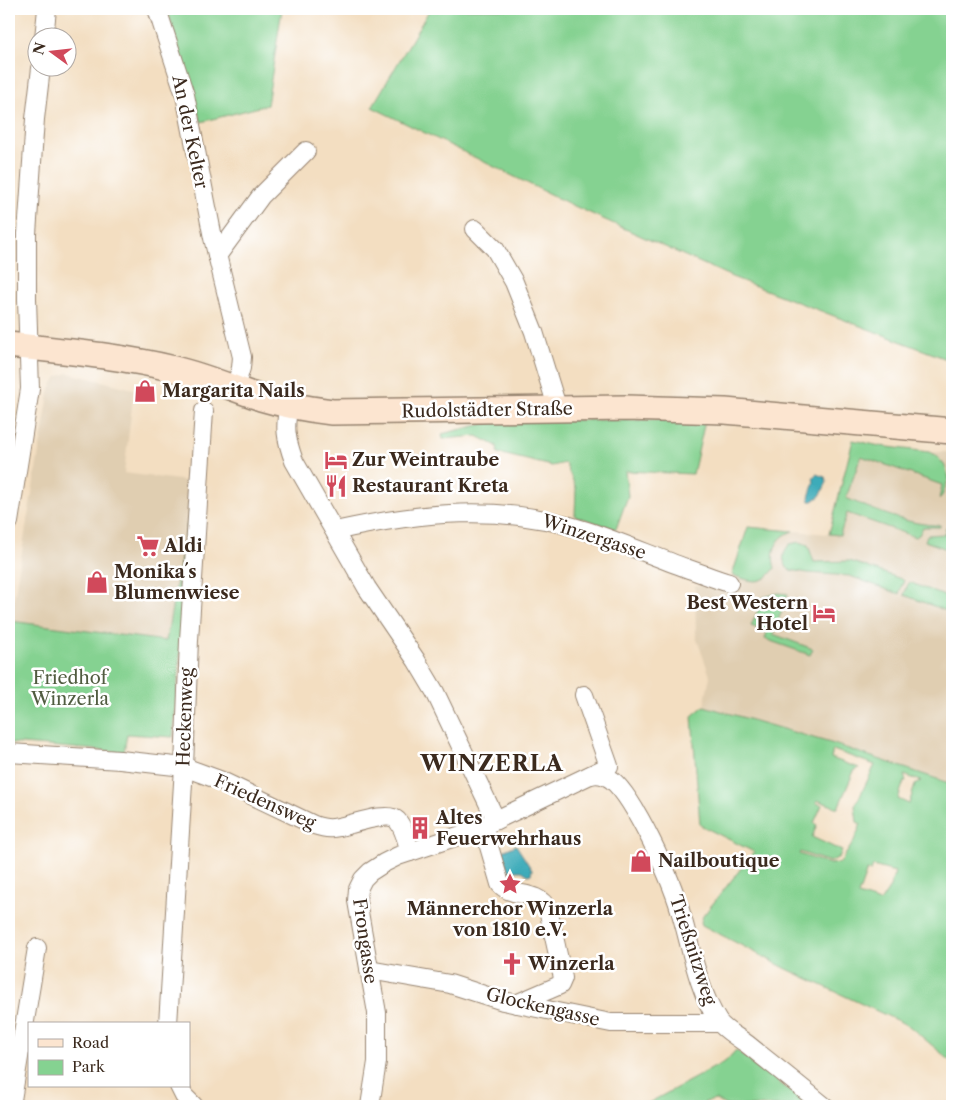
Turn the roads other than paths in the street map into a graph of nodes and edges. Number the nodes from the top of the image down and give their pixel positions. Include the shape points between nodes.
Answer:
1 (47, 9) edge
2 (157, 9) edge
3 (45, 28) edge
4 (40, 78) edge
5 (306, 151) dead end
6 (475, 229) dead end
7 (217, 256) junction
8 (19, 346) edge
9 (235, 388) junction
10 (289, 405) junction
11 (558, 410) junction
12 (204, 411) dead end
13 (952, 431) edge
14 (9, 522) edge
15 (335, 531) junction
16 (729, 583) dead end
17 (584, 695) dead end
18 (9, 752) edge
19 (184, 767) junction
20 (590, 775) junction
21 (490, 823) junction
22 (410, 852) junction
23 (37, 948) dead end
24 (369, 970) junction
25 (516, 1004) junction
26 (168, 1022) edge
27 (719, 1023) junction
28 (181, 1088) edge
29 (11, 1106) edge
30 (194, 1106) edge
31 (370, 1106) edge
32 (824, 1106) edge

1 - 3 street
2 - 7 street, An der Kelter via 185,95
4 - 8 street via 27,234 27,300
5 - 7 street via 260,196
6 - 11 street via 495,249 514,282 534,332
7 - 9 street, An der Kelter via 242,357
8 - 9 street, Rudolstädter Straße via 137,361 176,369
8 - 14 street via 29,399
9 - 10 street, Rudolstädter Straße
10 - 11 street, Rudolstädter Straße via 332,412
10 - 15 street via 286,439 305,480
11 - 13 street, Rudolstädter Straße via 725,411
12 - 19 street, Heckenweg
15 - 16 street, Winzergasse via 422,515 512,514 588,531
15 - 21 street via 367,588 435,692
17 - 20 street via 609,766
18 - 19 street, Friedensweg
19 - 22 street, Friedensweg via 321,827 335,828 392,817 398,822
19 - 26 street, Heckenweg
20 - 21 street
20 - 27 street, Trießnitzweg via 602,774 617,785 648,836 669,879 704,990
21 - 22 street, Frongasse
21 - 25 street via 500,884 508,890 537,897 548,909 563,978 560,986
22 - 24 street, Frongasse via 370,872 358,889 357,901
23 - 29 street
24 - 25 street, Glockengasse via 460,986
24 - 31 street, Frongasse via 377,1024 377,1062
25 - 27 street, Glockengasse via 620,1024
27 - 32 street, Trießnitzweg
28 - 30 street

